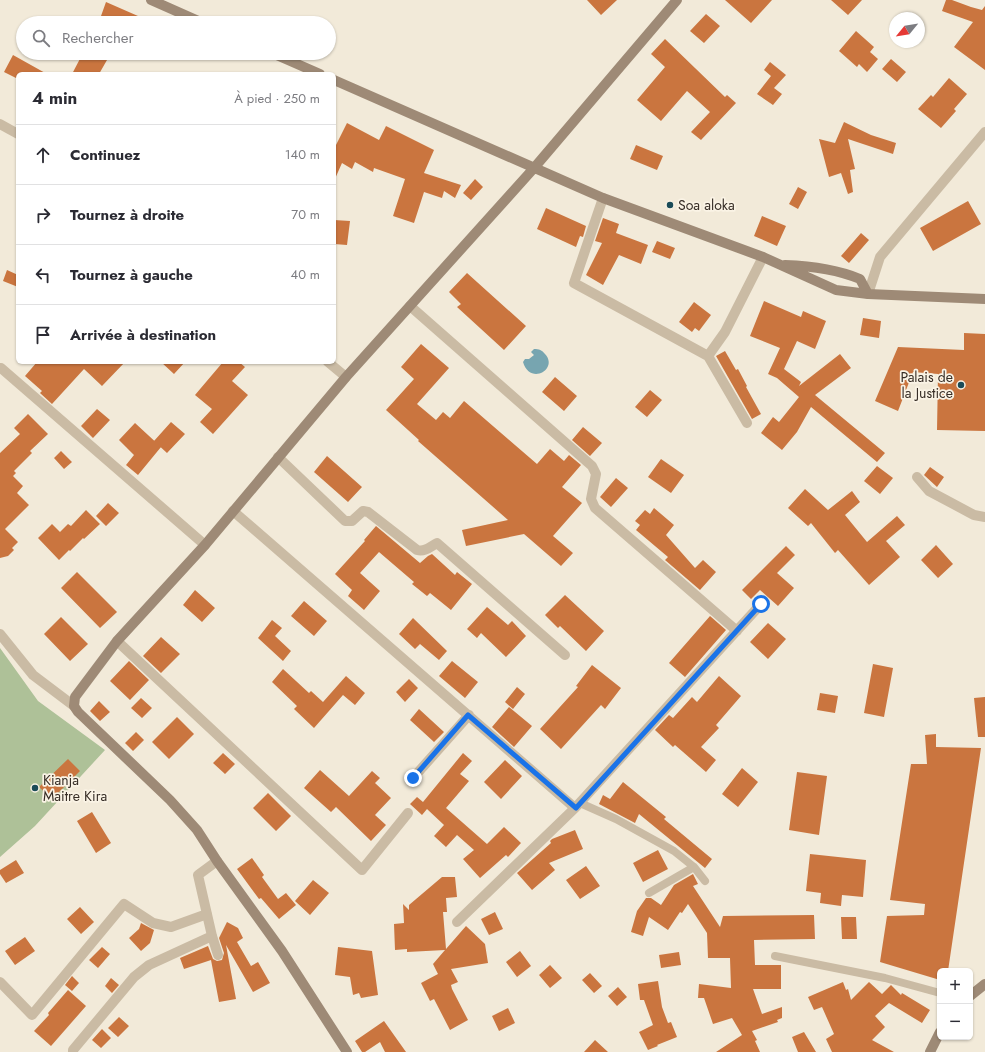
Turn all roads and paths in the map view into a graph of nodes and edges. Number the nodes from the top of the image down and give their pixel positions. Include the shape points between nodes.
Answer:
1 (150, 0) edge
2 (677, 0) edge
3 (187, 16) edge
4 (288, 60) edge
5 (315, 72) edge
6 (336, 81) edge
7 (0, 124) edge
8 (985, 132) edge
9 (16, 133) edge
10 (534, 168) junction
11 (603, 198) junction
12 (763, 257) junction
13 (781, 265) junction
14 (868, 294) junction
15 (985, 299) edge
16 (410, 306) junction
17 (708, 356) junction
18 (330, 364) edge
19 (1, 368) edge
20 (346, 377) junction
21 (747, 423) dead end
22 (278, 457) junction
23 (917, 477) dead end
24 (233, 511) junction
25 (985, 517) edge
26 (205, 545) junction
27 (761, 604) dead end
28 (736, 631) junction
29 (0, 634) edge
30 (117, 641) junction
31 (566, 655) dead end
32 (74, 706) junction
33 (468, 715) junction
34 (413, 778) dead end
35 (578, 806) junction
36 (408, 813) dead end
37 (217, 861) junction
38 (694, 867) junction
39 (705, 881) dead end
40 (648, 893) dead end
41 (207, 914) junction
42 (457, 922) dead end
43 (212, 936) junction
44 (218, 955) dead end
45 (775, 956) dead end
46 (0, 982) edge
47 (985, 984) edge
48 (937, 992) edge
49 (973, 994) edge
50 (937, 1038) edge
51 (73, 1052) edge
52 (348, 1052) edge
53 (930, 1052) edge

1 - 3 street
2 - 10 street
4 - 5 street
6 - 10 street
7 - 9 street
8 - 14 street via 880,257
10 - 11 street
10 - 16 street
11 - 12 street
11 - 17 street via 574,283
12 - 13 street
12 - 17 street via 725,332
13 - 14 street via 836,290
13 - 14 street via 844,272 860,279
14 - 15 street
16 - 20 street
16 - 28 street via 592,466 596,474 591,499 595,508
17 - 21 street
18 - 20 street
19 - 26 street
20 - 22 street
22 - 24 street
22 - 31 street via 345,520 352,521 363,511 368,512 417,550 422,551 437,543
23 - 25 street via 930,491 974,515
24 - 26 street
24 - 33 street
26 - 30 street
27 - 28 street
28 - 35 street
29 - 32 street via 33,675
30 - 32 street via 78,692
30 - 36 street via 362,870
32 - 37 street via 170,800 197,830
33 - 34 street
33 - 35 street
35 - 38 lane via 616,819 674,851
35 - 42 street
37 - 41 street via 198,875
37 - 52 street via 282,951
38 - 39 lane
38 - 40 lane
41 - 43 street
41 - 46 street via 171,927 153,923 124,904 32,1015
43 - 44 street
43 - 51 street via 149,965 134,977
45 - 48 lane via 885,978
47 - 49 street
50 - 53 street

